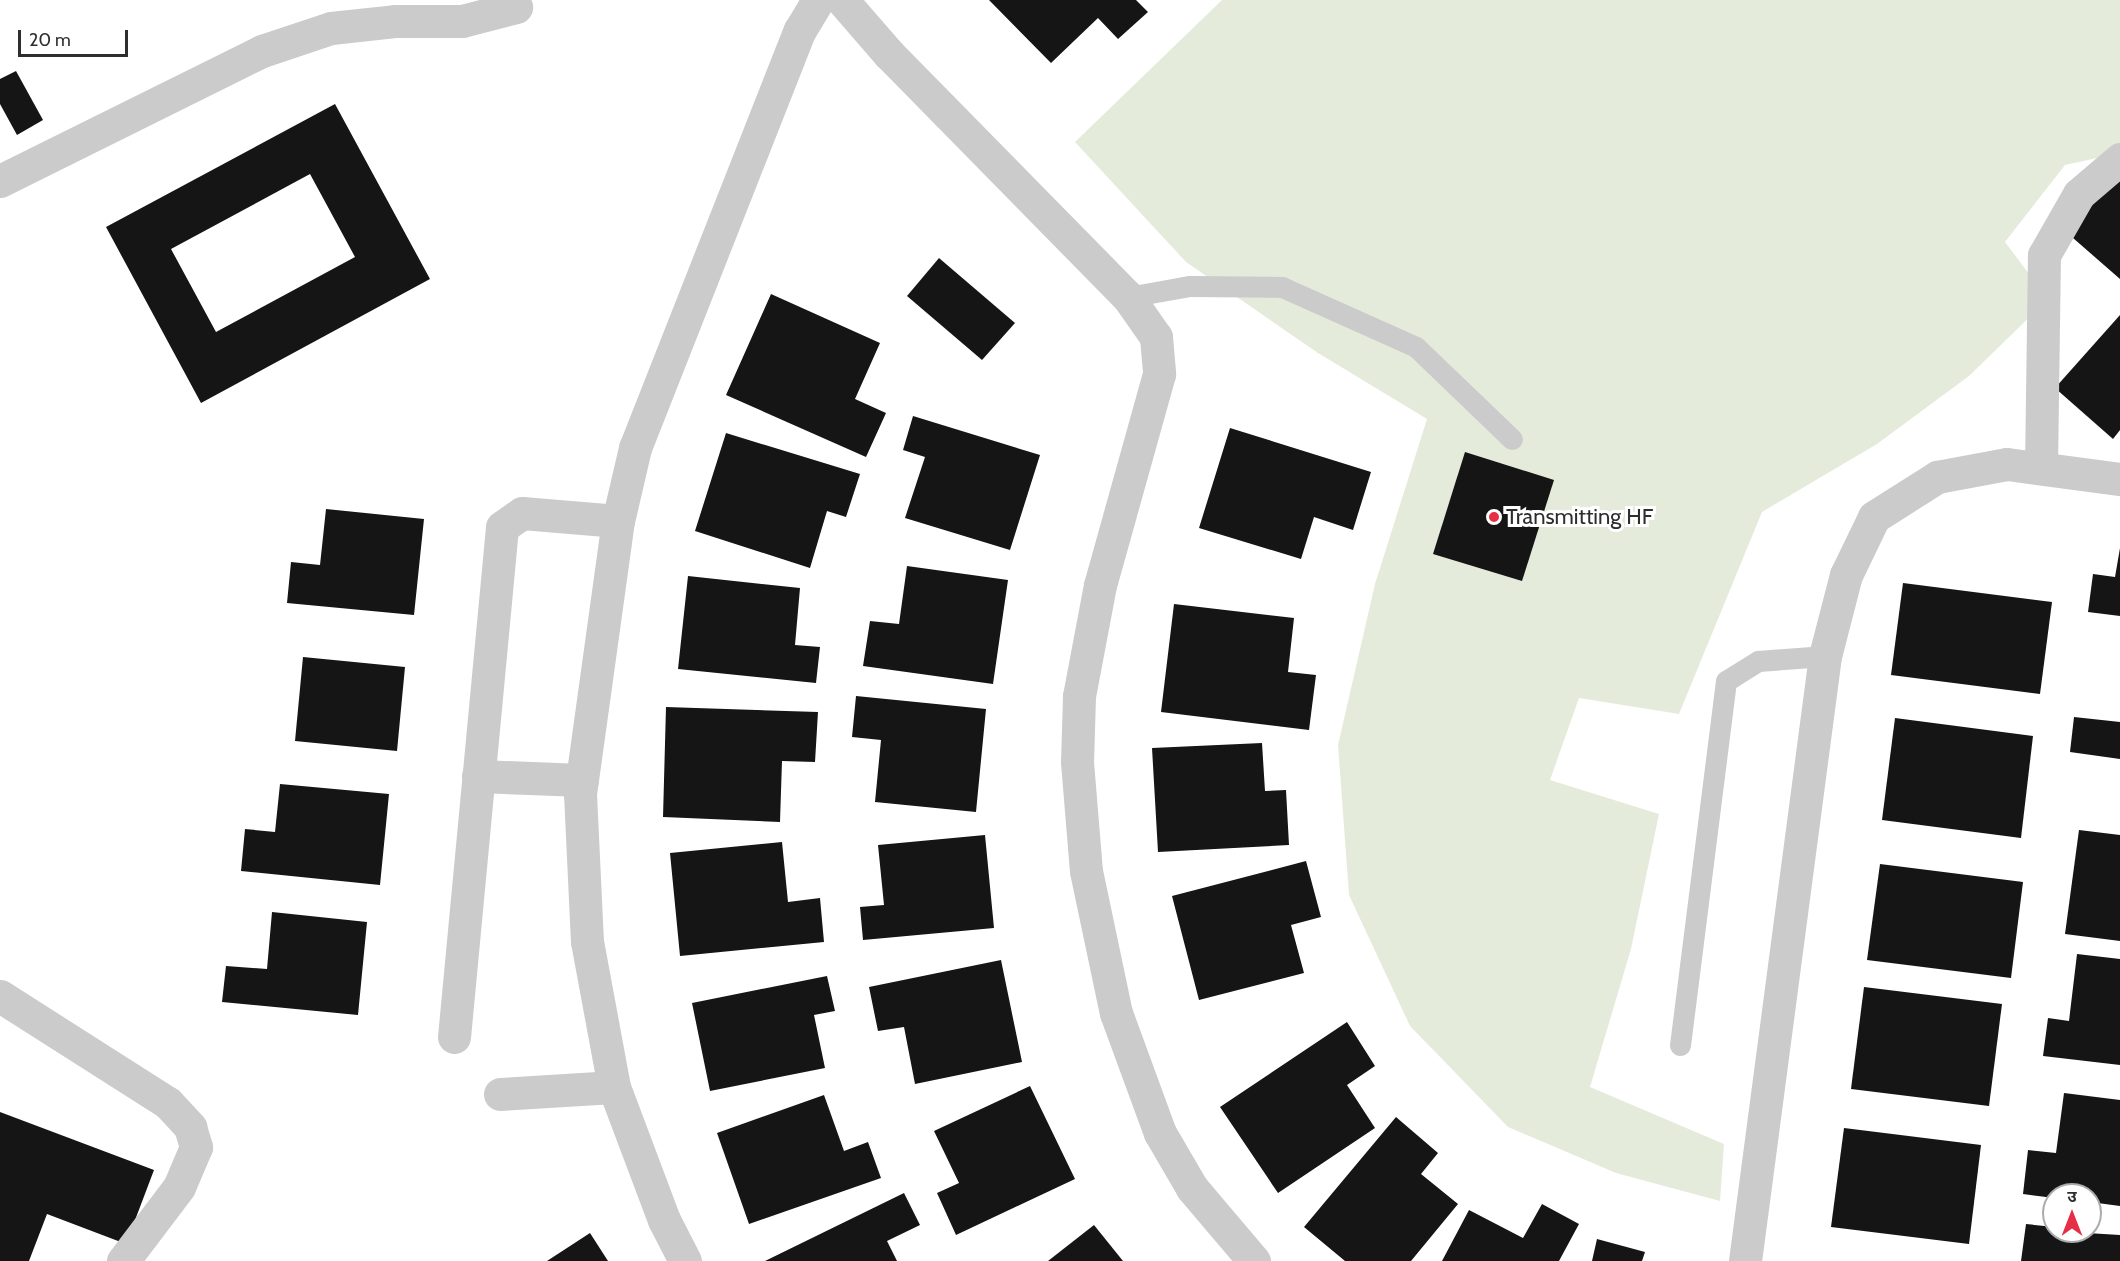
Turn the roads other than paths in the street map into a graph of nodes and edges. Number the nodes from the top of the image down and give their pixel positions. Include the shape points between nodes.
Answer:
1 (818, 0) edge
2 (842, 0) edge
3 (516, 7) dead end
4 (2120, 159) edge
5 (0, 181) edge
6 (1128, 297) junction
7 (1512, 439) dead end
8 (2041, 468) junction
9 (2120, 479) edge
10 (618, 521) junction
11 (1825, 656) junction
12 (478, 776) junction
13 (582, 780) junction
14 (0, 996) edge
15 (454, 1037) dead end
16 (1680, 1045) dead end
17 (614, 1087) junction
18 (500, 1094) dead end
19 (123, 1261) edge
20 (685, 1261) edge
21 (1254, 1261) edge
22 (1745, 1261) edge

1 - 10 street via 801,30 635,448
2 - 6 street via 889,54
3 - 5 street via 462,21 395,21 332,28 262,51
4 - 8 street via 2079,194 2044,255
6 - 7 lane via 1190,286 1282,287 1416,348
6 - 21 street via 1156,337 1159,374 1100,585 1079,696 1077,762 1086,871 1116,1013 1160,1133 1192,1188
8 - 9 street
8 - 11 street via 2007,464 1937,477 1874,517 1845,575
10 - 12 street via 522,513 502,527
10 - 13 street
11 - 16 lane via 1758,661 1726,681
11 - 22 street
12 - 13 street
12 - 15 street
13 - 17 street via 587,942
14 - 19 street via 168,1103 190,1127 196,1147 179,1187
17 - 18 street
17 - 20 street via 664,1220

